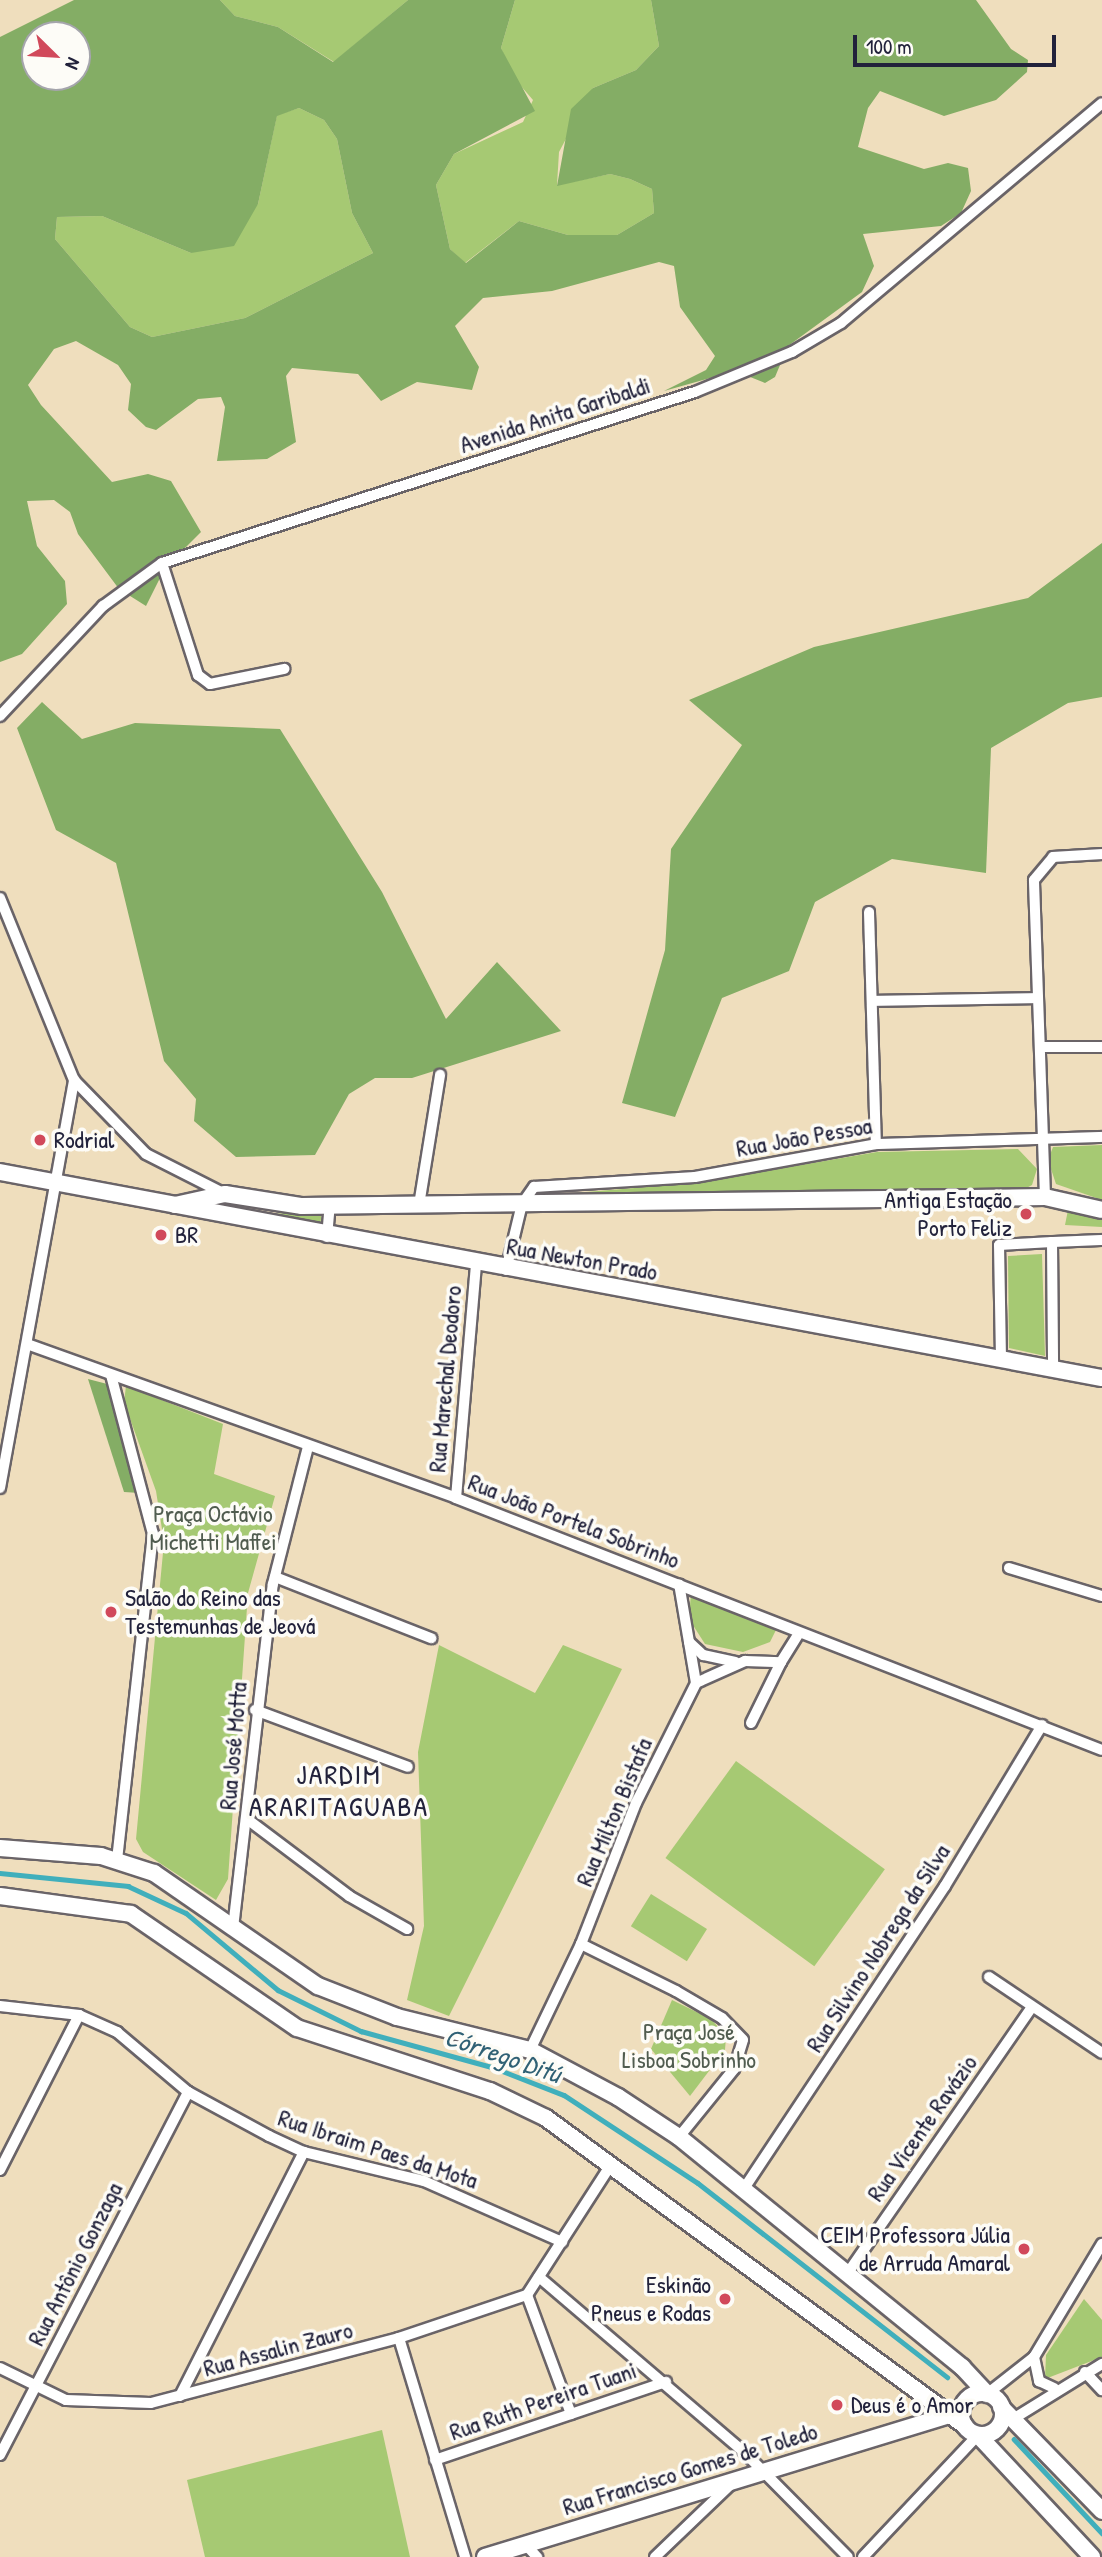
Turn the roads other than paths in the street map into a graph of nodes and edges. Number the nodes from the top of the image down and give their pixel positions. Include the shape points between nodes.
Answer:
1 (1102, 103) edge
2 (162, 564) junction
3 (284, 669) dead end
4 (0, 716) edge
5 (1102, 855) edge
6 (0, 898) edge
7 (869, 912) dead end
8 (1038, 998) junction
9 (872, 1001) junction
10 (1102, 1046) edge
11 (1040, 1047) junction
12 (440, 1075) dead end
13 (74, 1080) junction
14 (1102, 1138) edge
15 (1043, 1141) junction
16 (876, 1144) junction
17 (0, 1172) edge
18 (54, 1183) junction
19 (225, 1194) junction
20 (1045, 1197) junction
21 (522, 1204) junction
22 (330, 1205) junction
23 (419, 1205) junction
24 (173, 1206) junction
25 (1102, 1210) edge
26 (327, 1237) junction
27 (1102, 1240) edge
28 (1052, 1242) junction
29 (476, 1264) junction
30 (506, 1270) junction
31 (27, 1344) junction
32 (1001, 1359) junction
33 (1053, 1369) junction
34 (111, 1375) junction
35 (1102, 1377) edge
36 (308, 1447) junction
37 (0, 1488) edge
38 (456, 1498) junction
39 (1009, 1568) dead end
40 (275, 1577) junction
41 (679, 1584) junction
42 (1102, 1596) edge
43 (799, 1633) junction
44 (431, 1638) dead end
45 (689, 1642) junction
46 (745, 1661) junction
47 (781, 1662) junction
48 (696, 1683) junction
49 (255, 1710) junction
50 (751, 1723) dead end
51 (1042, 1725) junction
52 (1102, 1750) edge
53 (408, 1767) dead end
54 (247, 1819) junction
55 (0, 1848) edge
56 (117, 1860) junction
57 (0, 1896) edge
58 (233, 1928) junction
59 (407, 1929) dead end
60 (581, 1944) junction
61 (989, 1977) dead end
62 (0, 2006) edge
63 (1032, 2007) junction
64 (79, 2015) junction
65 (530, 2050) junction
66 (1102, 2053) edge
67 (188, 2092) junction
68 (679, 2137) junction
69 (304, 2152) junction
70 (612, 2163) junction
71 (0, 2170) edge
72 (743, 2190) junction
73 (562, 2242) junction
74 (1102, 2245) edge
75 (847, 2274) junction
76 (539, 2277) junction
77 (527, 2295) junction
78 (400, 2338) junction
79 (1034, 2357) junction
80 (1102, 2364) edge
81 (0, 2368) edge
82 (1085, 2372) junction
83 (666, 2382) junction
84 (35, 2387) junction
85 (1054, 2388) junction
86 (1102, 2390) edge
87 (987, 2394) junction
88 (180, 2396) junction
89 (1001, 2407) junction
90 (570, 2414) junction
91 (950, 2415) junction
92 (1013, 2419) junction
93 (971, 2430) junction
94 (0, 2455) edge
95 (435, 2460) junction
96 (763, 2469) junction
97 (733, 2482) junction
98 (1102, 2511) edge
99 (525, 2544) junction
100 (1086, 2555) edge
101 (465, 2557) edge
102 (485, 2557) edge
103 (537, 2557) edge
104 (655, 2557) edge
105 (848, 2557) edge
106 (863, 2557) edge

1 - 2 street, Avenida Anita Garibaldi via 841,323 792,352 695,392
2 - 3 street via 198,675 210,684
2 - 4 street, Avenida Anita Garibaldi via 103,606
5 - 8 street via 1054,857 1034,880
6 - 13 street
7 - 9 street
8 - 9 street
8 - 11 street
9 - 16 street
10 - 11 street
11 - 15 street
12 - 23 street
13 - 18 street
13 - 19 street via 146,1154
14 - 15 street, Rua João Pessoa
15 - 16 street, Rua João Pessoa
15 - 20 street
16 - 21 street, Rua João Pessoa via 695,1177 534,1187
17 - 18 main road, Rua Newton Prado
18 - 24 main road, Rua Newton Prado
18 - 31 street
19 - 22 main road
19 - 24 main road
20 - 21 main road
20 - 25 main road
21 - 23 main road
21 - 30 street
22 - 23 main road
22 - 26 street
24 - 26 main road, Rua Newton Prado
26 - 29 main road, Rua Newton Prado
27 - 28 street
28 - 32 street via 999,1245
28 - 33 street
29 - 30 main road, Rua Newton Prado
29 - 38 street, Rua Marechal Deodoro
30 - 32 main road, Rua Newton Prado
31 - 34 street, Rua João Portela Sobrinho
31 - 37 street
32 - 33 main road, Rua Newton Prado
33 - 35 main road, Rua Newton Prado
34 - 36 street, Rua João Portela Sobrinho
34 - 56 street via 153,1534
36 - 38 street, Rua João Portela Sobrinho
36 - 40 street, Rua José Motta
38 - 41 street, Rua João Portela Sobrinho
39 - 42 street
40 - 44 street
40 - 49 street, Rua José Motta
41 - 43 street, Rua João Portela Sobrinho
41 - 45 street
43 - 47 street
43 - 51 street, Rua João Portela Sobrinho
45 - 46 street via 703,1655
45 - 48 street
46 - 47 street
46 - 48 street
47 - 50 street
48 - 60 street, Rua Milton Bistafa via 636,1803
49 - 53 street
49 - 54 street, Rua José Motta
51 - 52 street, Rua João Portela Sobrinho
51 - 72 street, Rua Silvino Nobrega da Silva via 945,1886
54 - 58 street, Rua José Motta
54 - 59 street via 349,1896
55 - 56 main road
56 - 58 main road via 190,1894
57 - 70 main road via 131,1914 297,2028 489,2091 546,2118
58 - 65 main road via 309,1981 353,2002
60 - 65 street, Rua Milton Bistafa
60 - 68 street via 722,2018 743,2040 734,2069
61 - 63 street
62 - 64 street, Rua Ibraim Paes da Mota
63 - 66 street
63 - 75 street, Rua Vicente Ravázio
64 - 67 street, Rua Ibraim Paes da Mota via 117,2032
64 - 71 street
65 - 68 main road
67 - 69 street, Rua Ibraim Paes da Mota
67 - 84 street, Rua Antônio Gonzaga
68 - 72 main road
69 - 73 street, Rua Ibraim Paes da Mota via 424,2181
69 - 88 street
70 - 73 street
70 - 91 main road
72 - 75 main road
73 - 76 street
74 - 79 street
75 - 87 main road via 962,2367
76 - 77 street
76 - 83 street
77 - 78 street, Rua Assalin Zauro
77 - 90 street
78 - 88 street, Rua Assalin Zauro
78 - 95 street
79 - 85 street via 1039,2381
79 - 87 street
80 - 82 street
81 - 84 street, Rua Assalin Zauro
82 - 85 street
82 - 86 street
83 - 90 street, Rua Ruth Pereira Tuani
83 - 96 street
84 - 88 street, Rua Assalin Zauro via 104,2405
84 - 94 street, Rua Antônio Gonzaga
85 - 92 street
87 - 89 main road
87 - 93 main road via 965,2402
89 - 92 main road
89 - 93 main road via 997,2428
90 - 95 street, Rua Ruth Pereira Tuani
91 - 93 main road
91 - 96 main road, Rua Francisco Gomes de Toledo
92 - 98 main road
93 - 100 main road
93 - 106 street
95 - 101 street
96 - 97 main road, Rua Francisco Gomes de Toledo
96 - 105 street
97 - 99 main road, Rua Francisco Gomes de Toledo
97 - 104 street
99 - 102 main road, Rua Francisco Gomes de Toledo
99 - 103 street

